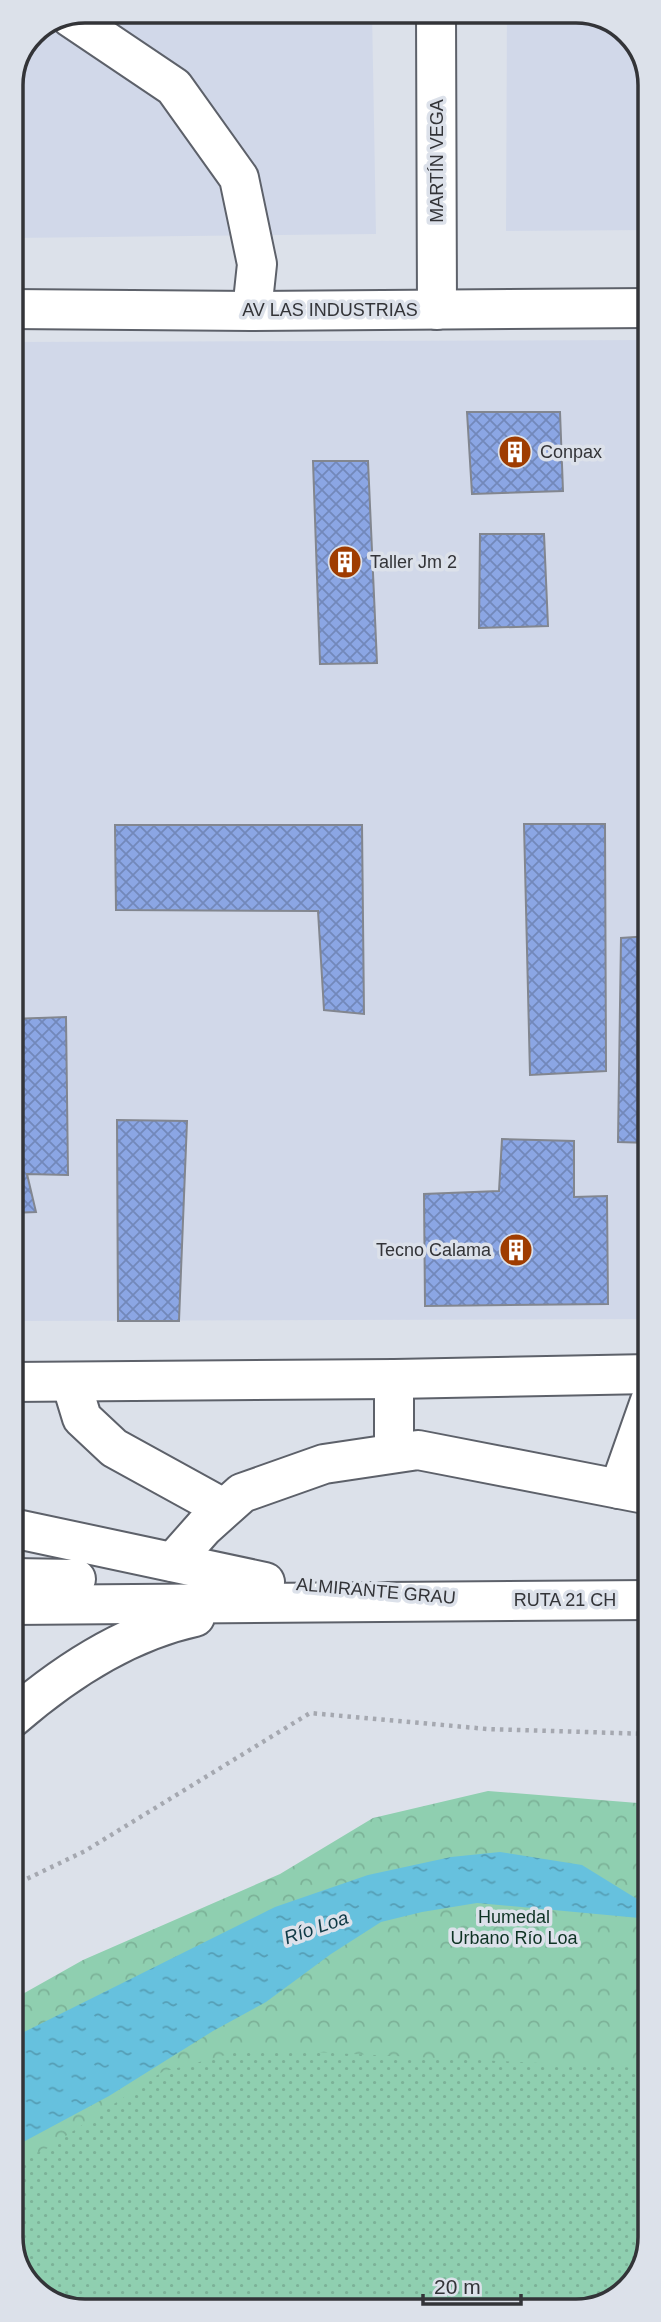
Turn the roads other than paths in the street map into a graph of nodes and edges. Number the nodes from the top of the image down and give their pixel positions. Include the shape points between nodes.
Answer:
1 (82, 23) edge
2 (436, 23) edge
3 (638, 308) edge
4 (23, 309) edge
5 (437, 310) junction
6 (252, 311) junction
7 (638, 1374) edge
8 (394, 1379) junction
9 (23, 1382) edge
10 (71, 1382) junction
11 (394, 1453) junction
12 (638, 1469) edge
13 (634, 1492) edge
14 (223, 1508) junction
15 (23, 1530) edge
16 (173, 1562) junction
17 (23, 1579) edge
18 (264, 1593) junction
19 (481, 1600) joint
20 (638, 1600) edge
21 (23, 1604) edge
22 (23, 1709) edge

1 - 6 main road via 174,87 239,178 257,264
2 - 5 main road, MARTÍN VEGA
3 - 5 main road, AV LAS INDUSTRIAS
4 - 6 main road, AV LAS INDUSTRIAS
5 - 6 main road, AV LAS INDUSTRIAS
7 - 8 main road
8 - 10 main road
8 - 11 main road
9 - 10 main road
10 - 14 main road via 82,1418 114,1448
11 - 13 main road via 418,1450
11 - 14 main road via 324,1464 242,1493
12 - 13 main road
14 - 16 main road
15 - 16 main road
16 - 18 main road
17 - 18 main road, ALMIRANTE GRAU
18 - 19 main road, ALMIRANTE GRAU
18 - 21 main road, ALMIRANTE GRAU
18 - 22 main road via 120,1643
19 - 20 main road, RUTA 21 CH

